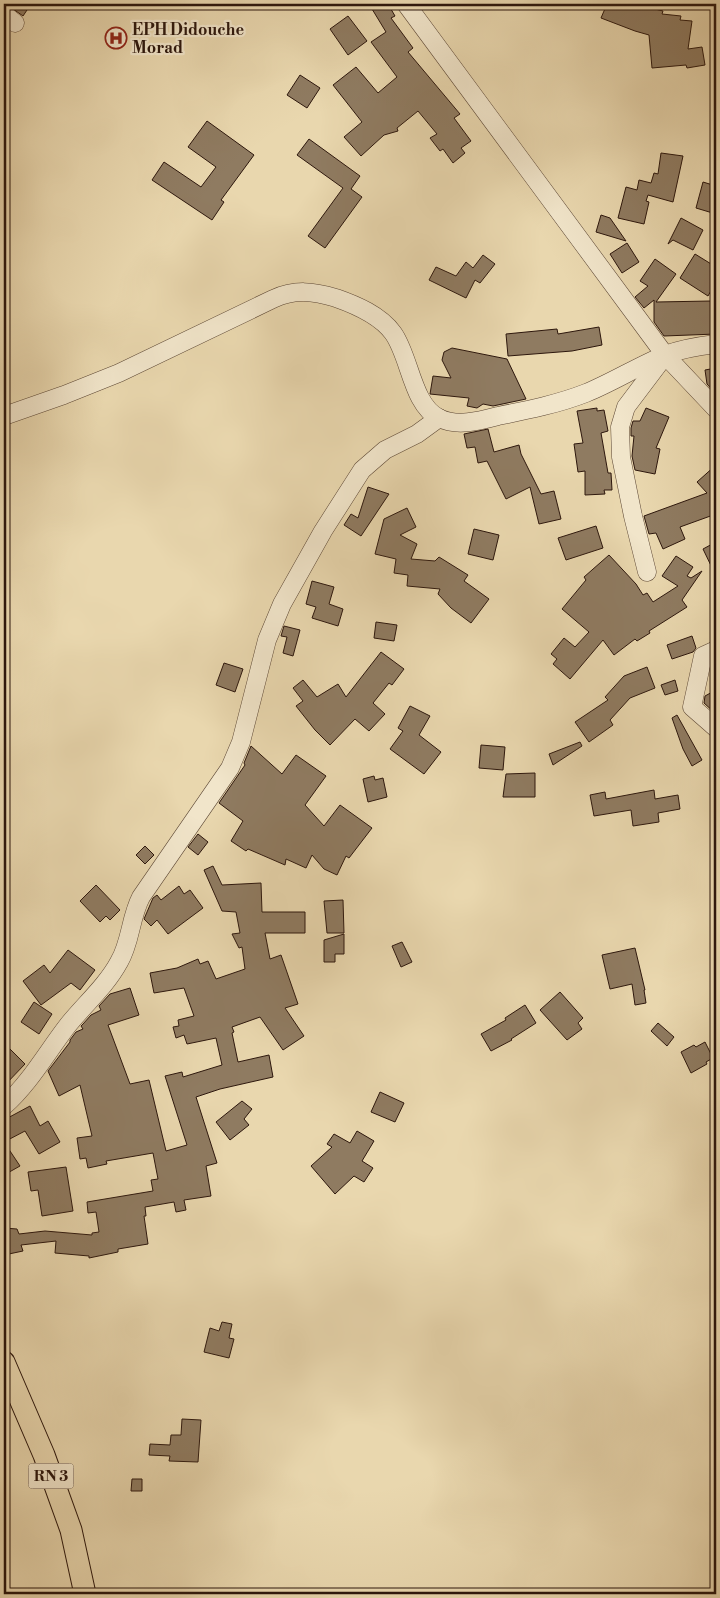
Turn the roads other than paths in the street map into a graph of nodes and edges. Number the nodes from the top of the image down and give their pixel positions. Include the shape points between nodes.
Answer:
1 (406, 4) edge
2 (716, 344) edge
3 (664, 355) junction
4 (716, 409) edge
5 (4, 416) edge
6 (439, 418) junction
7 (647, 572) dead end
8 (716, 650) edge
9 (716, 728) edge
10 (4, 1106) edge
11 (4, 1362) edge
12 (85, 1594) edge

1 - 3 street
2 - 3 street
3 - 4 street
3 - 6 street via 599,388 548,405 470,422
3 - 7 street via 626,407 620,427 621,457
5 - 6 street via 119,373 278,297 304,292 324,294 350,303 385,325 398,342 423,403
6 - 10 street via 417,434 384,450 362,470 323,531 282,604 271,631 241,742 230,768 141,897 125,949 110,976 20,1092
8 - 9 street via 703,656 692,707
11 - 12 main road, RN 3 via 51,1474 70,1530

